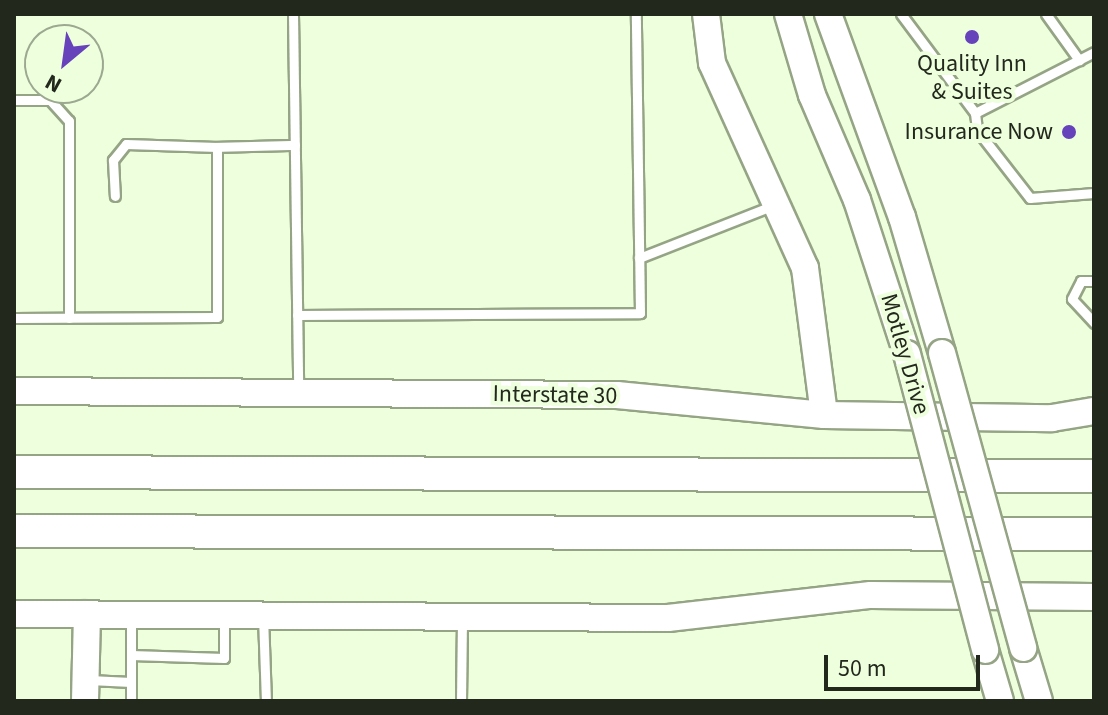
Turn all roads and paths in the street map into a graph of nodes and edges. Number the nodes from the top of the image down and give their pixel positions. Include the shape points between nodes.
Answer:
1 (293, 14) edge
2 (636, 14) edge
3 (706, 14) edge
4 (788, 14) edge
5 (828, 14) edge
6 (901, 14) edge
7 (1046, 14) edge
8 (1094, 52) edge
9 (1079, 60) junction
10 (14, 100) edge
11 (975, 113) junction
12 (295, 145) junction
13 (217, 147) junction
14 (1094, 193) edge
15 (115, 196) dead end
16 (775, 204) junction
17 (639, 258) junction
18 (1094, 281) edge
19 (297, 315) junction
20 (14, 318) edge
21 (69, 318) junction
22 (1094, 323) edge
23 (14, 391) edge
24 (298, 392) junction
25 (1093, 410) edge
26 (824, 415) junction
27 (14, 472) edge
28 (1094, 476) edge
29 (14, 531) edge
30 (1094, 534) edge
31 (1094, 597) edge
32 (14, 614) edge
33 (87, 614) junction
34 (131, 614) junction
35 (224, 615) junction
36 (263, 615) junction
37 (462, 617) junction
38 (131, 655) junction
39 (131, 682) junction
40 (86, 690) edge
41 (131, 701) edge
42 (266, 701) edge
43 (461, 701) edge
44 (1000, 701) edge
45 (1039, 701) edge

1 - 12 lane
2 - 17 lane
3 - 16 main road via 712,63
4 - 44 main road, Motley Drive, bridge via 812,95 857,200 907,354
5 - 45 main road, Motley Drive, bridge via 902,217
6 - 11 lane
7 - 9 lane
8 - 9 lane
9 - 11 lane
10 - 21 lane via 50,100 69,121
11 - 14 lane via 977,130 1030,198
12 - 13 lane
12 - 19 lane
13 - 15 lane via 126,144 113,160
13 - 21 lane via 217,317
16 - 17 lane
16 - 26 main road via 805,268
17 - 19 lane via 640,313
18 - 22 lane via 1081,281 1072,299
19 - 24 lane
20 - 21 lane
23 - 24 main road, Interstate 30
24 - 26 main road, Interstate 30 via 617,395
25 - 26 main road, Interstate 30 via 1052,418
27 - 28 highway
29 - 30 highway
31 - 37 main road via 871,595 668,618
32 - 33 main road
33 - 34 main road
33 - 40 main road
34 - 35 main road
34 - 38 lane
35 - 36 main road
35 - 38 lane via 224,658
36 - 37 main road
36 - 42 lane
37 - 43 lane
38 - 39 lane
39 - 40 lane
39 - 41 lane

